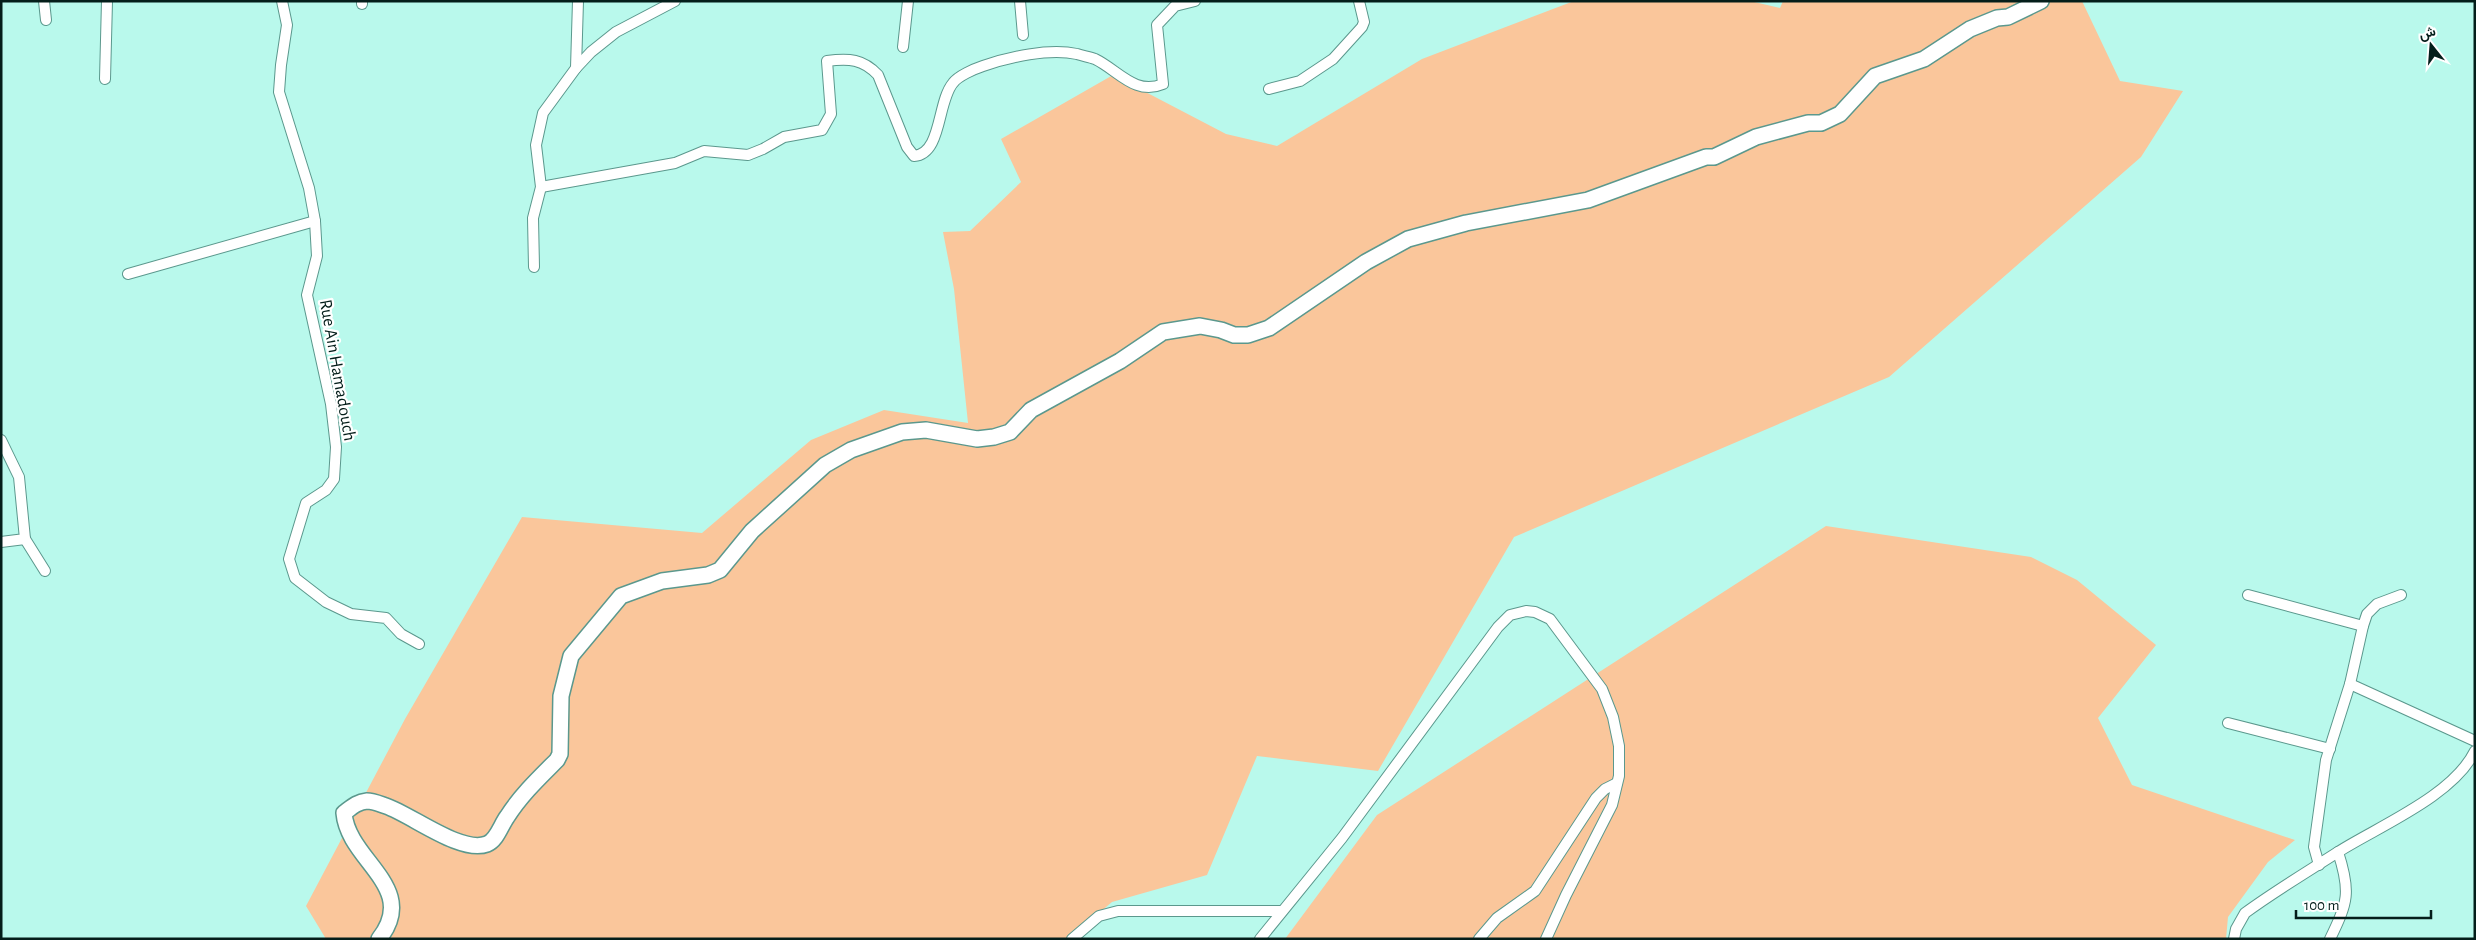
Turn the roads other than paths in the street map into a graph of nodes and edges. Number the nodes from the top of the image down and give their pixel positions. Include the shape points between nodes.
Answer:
1 (44, 1) edge
2 (107, 1) edge
3 (282, 1) edge
4 (578, 1) edge
5 (675, 1) edge
6 (908, 1) edge
7 (1020, 1) edge
8 (1195, 1) edge
9 (1359, 1) edge
10 (2041, 1) edge
11 (46, 20) dead end
12 (1023, 35) dead end
13 (903, 47) dead end
14 (576, 68) junction
15 (105, 79) dead end
16 (1269, 89) dead end
17 (540, 187) junction
18 (315, 221) junction
19 (534, 267) dead end
20 (128, 274) dead end
21 (1, 440) edge
22 (25, 540) junction
23 (1, 542) edge
24 (45, 571) dead end
25 (2248, 595) dead end
26 (2401, 595) dead end
27 (2363, 626) junction
28 (419, 644) dead end
29 (2350, 684) junction
30 (2228, 723) dead end
31 (2475, 741) edge
32 (2330, 749) junction
33 (2474, 756) edge
34 (1617, 783) junction
35 (2338, 852) junction
36 (2319, 865) junction
37 (1282, 911) junction
38 (379, 939) edge
39 (1072, 939) edge
40 (1260, 939) edge
41 (1479, 939) edge
42 (1546, 939) edge
43 (2234, 939) edge
44 (2330, 939) edge

1 - 11 street
2 - 15 street
3 - 18 street, Rue Ain Hamadouch via 287,25 280,92 309,188
4 - 14 street
5 - 14 street via 616,32
6 - 13 street
7 - 12 street
8 - 17 street via 1175,6 1157,25 1164,84 1156,87 1128,82 1095,59 1054,52 982,66 954,81 944,99 934,139 928,151 919,155 914,156 907,148 878,75 859,60 843,59 827,61 831,114 822,130 784,137 748,155 704,151 676,163
9 - 16 street via 1364,22 1362,28 1333,59 1300,81
10 - 38 street via 2008,17 1970,28 1924,59 1875,76 1840,114 1820,123 1774,131 1714,157 1706,157 1588,200 1466,223 1408,239 1366,262 1269,328 1248,335 1234,335 1200,326 1163,332 1120,361 1032,410 1010,432 977,439 926,430 902,432 851,450 825,465 752,531 720,570 708,575 662,581 620,596 571,656 561,696 558,760 520,797 489,844 476,847 464,843 400,811 370,801 356,804 344,812 345,825 351,837 391,897 394,913
14 - 17 street via 543,113 536,145
17 - 19 street via 533,218
18 - 20 street
18 - 28 street, Rue Ain Hamadouch via 317,256 307,295 331,404 336,447 334,479 326,490 306,503 289,560 295,578 326,602 351,614 386,618 401,634
21 - 22 street via 19,477
22 - 23 street
22 - 24 street
25 - 27 street
26 - 27 street via 2377,604 2367,614
27 - 29 street
29 - 31 street
29 - 32 street
30 - 32 street
32 - 36 street via 2314,847
33 - 35 street via 2462,771 2429,799
34 - 37 street via 1619,746 1613,717 1602,689 1550,619 1526,611 1510,616 1498,627 1342,838
34 - 41 street via 1596,798 1535,891 1497,918
34 - 42 street via 1612,805
35 - 36 street
35 - 44 street via 2347,892 2343,913
36 - 43 street via 2245,913
37 - 39 street via 1118,911 1099,916
37 - 40 street

